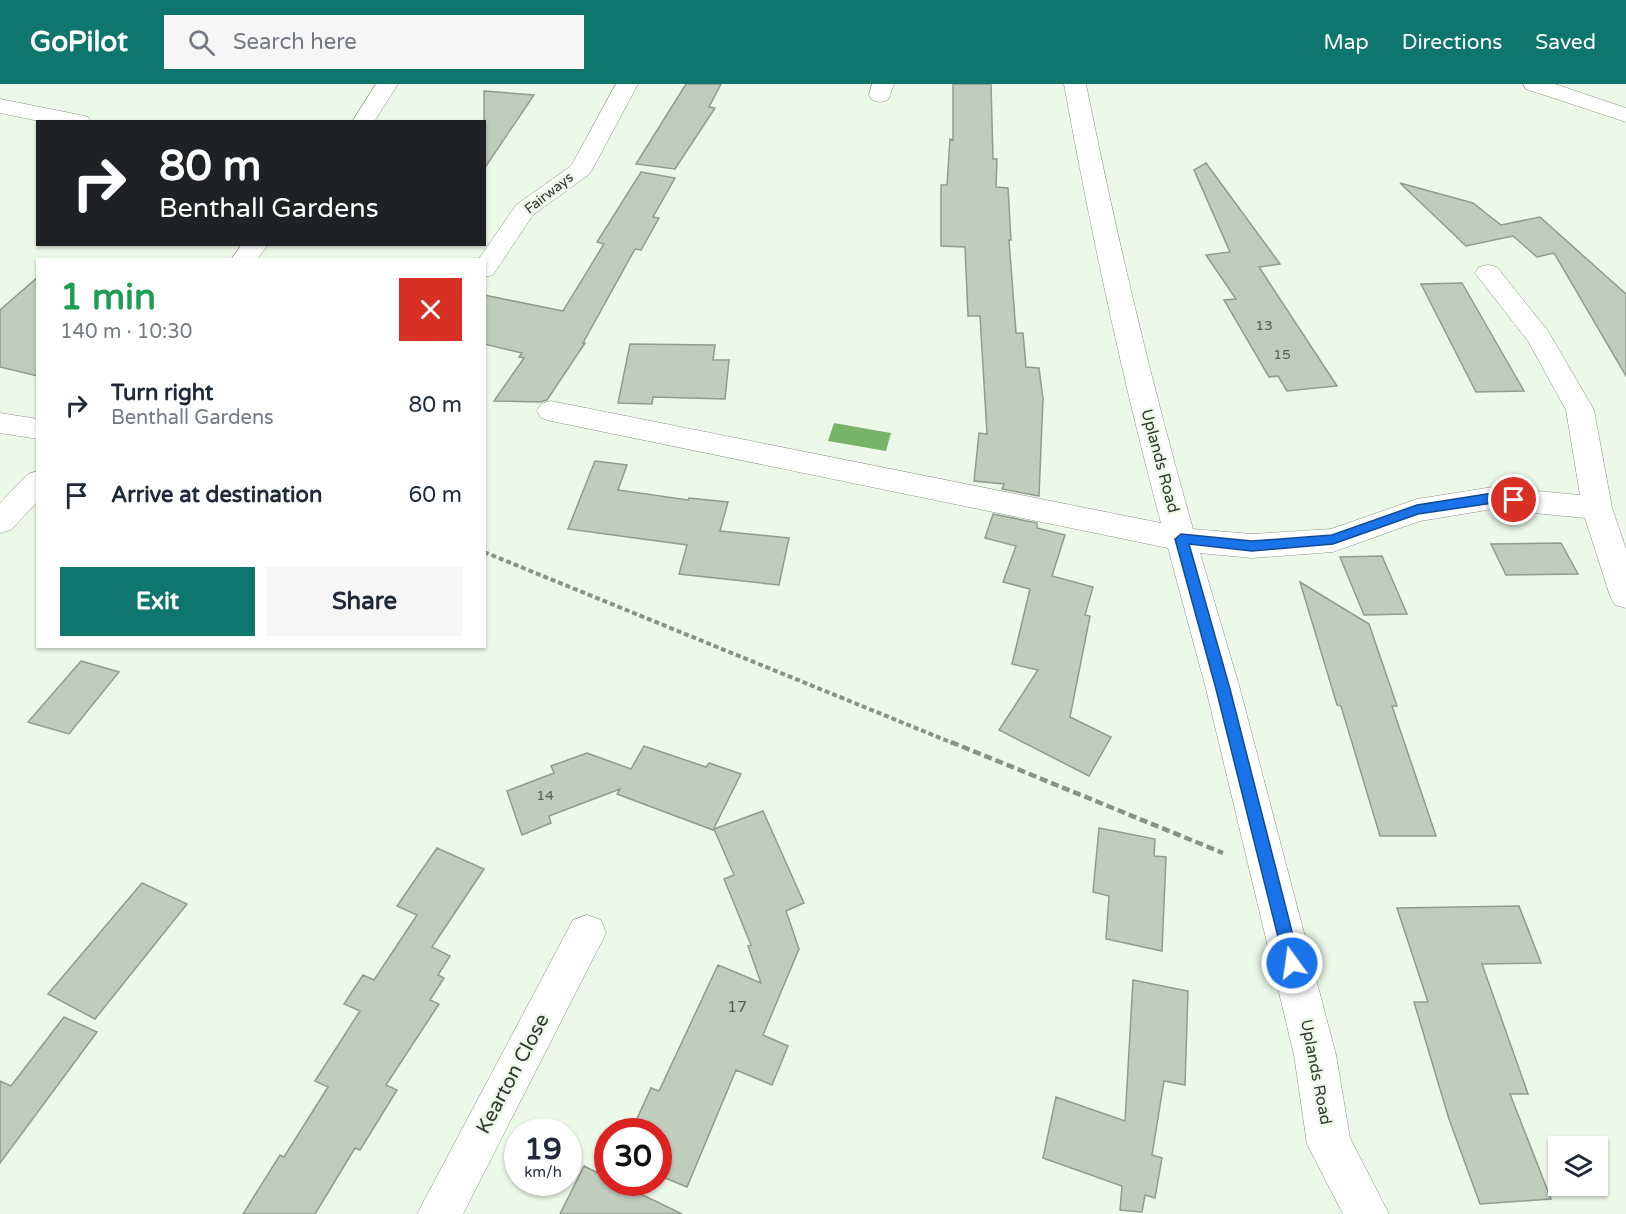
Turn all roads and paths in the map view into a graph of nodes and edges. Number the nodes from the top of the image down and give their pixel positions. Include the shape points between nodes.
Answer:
1 (387, 84) edge
2 (627, 84) edge
3 (1075, 84) edge
4 (1534, 84) edge
5 (0, 106) edge
6 (1626, 115) edge
7 (70, 120) edge
8 (364, 120) edge
9 (254, 246) edge
10 (245, 258) edge
11 (486, 265) edge
12 (1488, 273) dead end
13 (551, 411) dead end
14 (0, 423) edge
15 (36, 429) edge
16 (36, 484) edge
17 (1597, 508) junction
18 (0, 522) edge
19 (1181, 539) junction
20 (486, 553) edge
21 (1626, 596) edge
22 (1268, 872) junction
23 (587, 933) dead end
24 (439, 1214) edge
25 (1367, 1214) edge

1 - 8 street
2 - 11 street, Fairways via 580,170 524,210
3 - 19 street, Uplands Road via 1101,227
4 - 6 street
5 - 7 street
9 - 10 street
12 - 17 street via 1539,337 1580,410
13 - 19 street
14 - 15 street
16 - 18 street
17 - 19 street via 1493,498 1417,510 1333,540 1252,546
17 - 21 street
19 - 22 street, Uplands Road
20 - 22 path
22 - 25 street, Uplands Road via 1315,1055 1329,1144
23 - 24 street, Kearton Close

